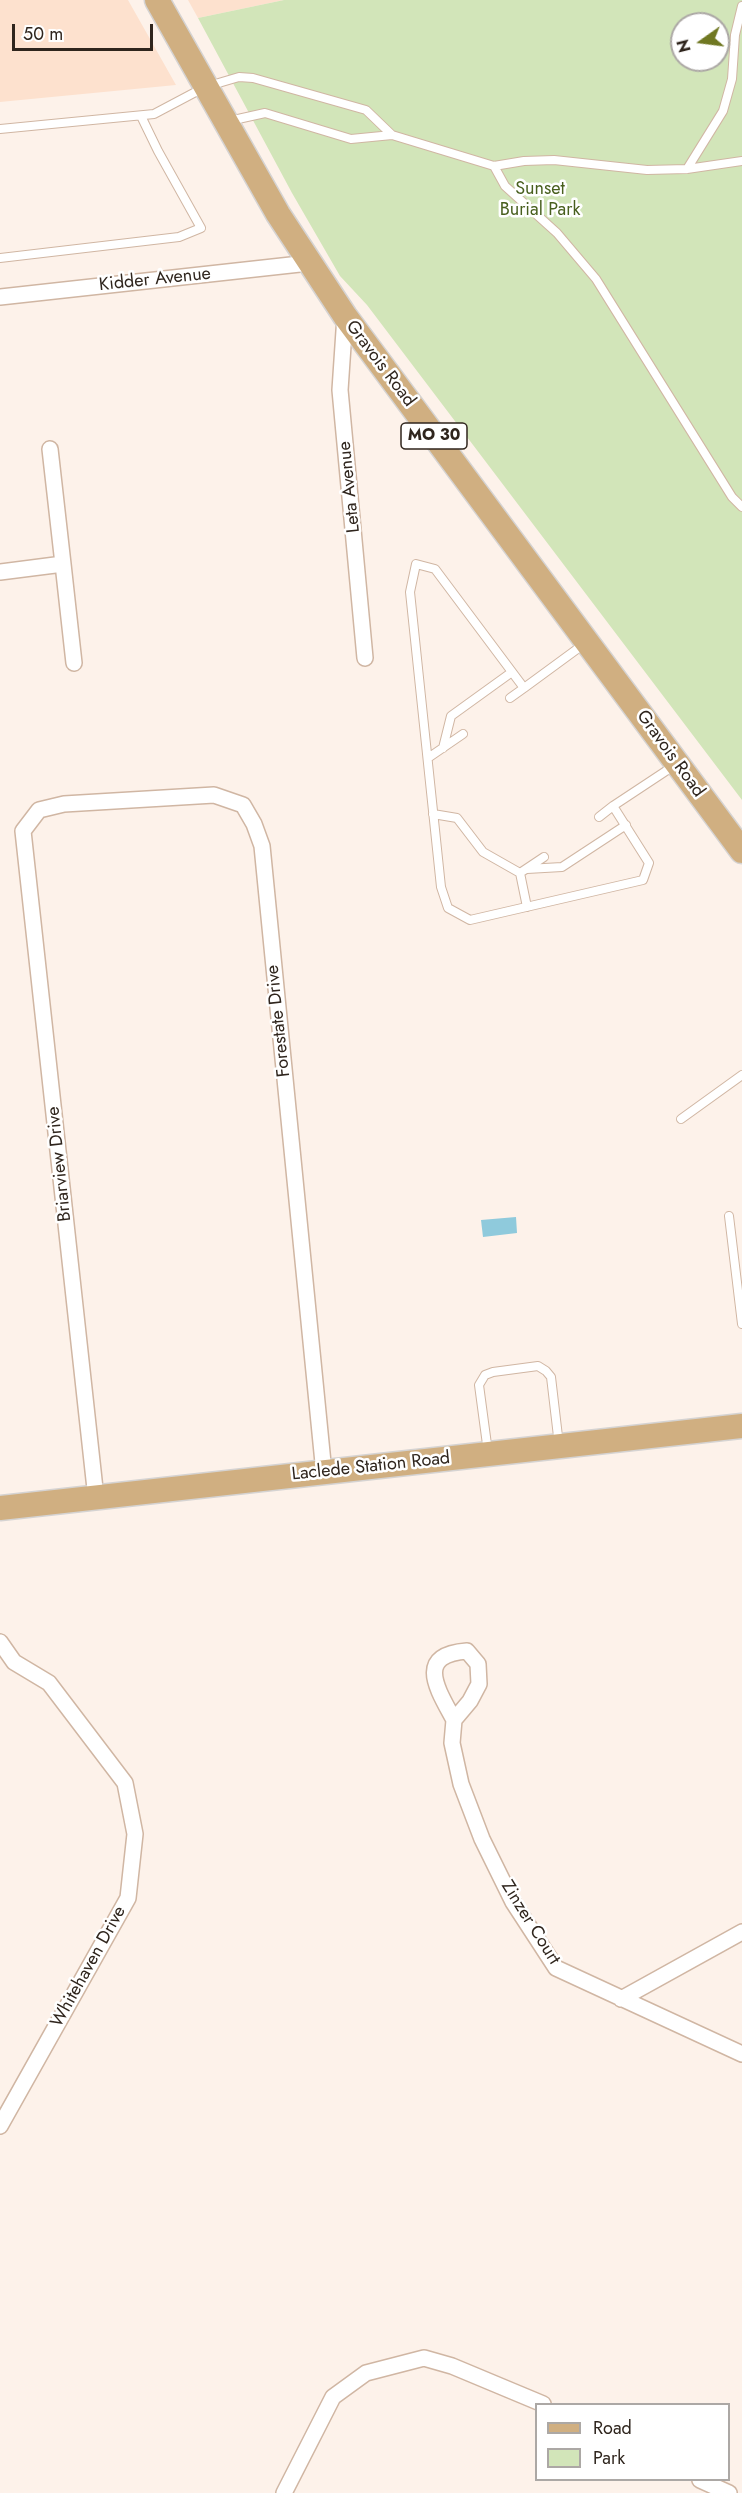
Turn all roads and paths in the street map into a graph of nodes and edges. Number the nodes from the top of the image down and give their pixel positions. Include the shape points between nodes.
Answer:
1 (157, 0) edge
2 (742, 6) edge
3 (205, 87) junction
4 (141, 116) junction
5 (225, 122) junction
6 (0, 129) edge
7 (392, 135) junction
8 (742, 161) edge
9 (494, 166) junction
10 (687, 169) junction
11 (0, 258) edge
12 (309, 263) junction
13 (0, 297) edge
14 (345, 316) junction
15 (50, 449) dead end
16 (742, 507) edge
17 (63, 564) junction
18 (0, 572) edge
19 (588, 641) junction
20 (365, 658) dead end
21 (74, 663) dead end
22 (512, 672) junction
23 (524, 688) junction
24 (510, 698) dead end
25 (463, 734) dead end
26 (443, 748) junction
27 (428, 758) junction
28 (677, 763) junction
29 (613, 806) junction
30 (433, 814) junction
31 (599, 817) dead end
32 (626, 825) junction
33 (23, 831) joint
34 (742, 851) edge
35 (544, 857) dead end
36 (524, 871) junction
37 (527, 907) junction
38 (742, 1075) edge
39 (681, 1119) dead end
40 (729, 1216) dead end
41 (742, 1324) edge
42 (742, 1426) edge
43 (559, 1446) junction
44 (488, 1454) junction
45 (324, 1473) junction
46 (96, 1498) junction
47 (0, 1508) edge
48 (0, 1642) edge
49 (7, 1661) edge
50 (454, 1720) dead end
51 (742, 1932) edge
52 (621, 1999) junction
53 (742, 2054) edge
54 (0, 2126) edge
55 (541, 2403) edge
56 (702, 2481) edge
57 (284, 2493) edge
58 (729, 2493) edge

1 - 3 main road, Gravois Road / MO 30
2 - 10 lane via 732,79 723,111
3 - 4 lane via 154,114
3 - 5 main road, Gravois Road / MO 30
3 - 7 lane via 239,77 253,78 366,110
4 - 6 lane
4 - 11 lane via 201,228 179,237
5 - 7 lane via 265,114 351,139
5 - 12 main road, Gravois Road / MO 30
7 - 9 lane
8 - 10 lane
9 - 10 lane via 554,160 647,170
9 - 16 lane via 505,186 557,233 596,279 732,497
12 - 13 street, Kidder Avenue
12 - 14 main road, Gravois Road / MO 30
14 - 19 main road, Gravois Road / MO 30
14 - 20 street, Leta Avenue via 340,390
15 - 17 street
17 - 18 street
17 - 21 street
19 - 23 lane
19 - 28 main road, Gravois Road / MO 30
22 - 23 lane
22 - 26 lane via 451,716
22 - 27 lane via 435,569 416,564 410,592
23 - 24 lane
25 - 26 lane
26 - 27 lane
27 - 30 lane
28 - 29 lane
28 - 34 main road, Gravois Road / MO 30
29 - 31 lane
29 - 32 lane
30 - 36 lane via 457,818 483,852
30 - 37 lane via 441,887 448,908 470,920
32 - 36 lane via 562,867
32 - 37 lane via 649,863 643,880
33 - 45 street, Forestate Drive via 39,810 64,804 214,795 243,805 254,824 262,846
33 - 46 street, Briarview Drive
35 - 36 lane
36 - 37 lane
38 - 39 lane
40 - 41 lane
42 - 43 main road, Laclede Station Road
43 - 44 main road, Laclede Station Road
43 - 44 lane via 551,1377 538,1366 493,1372 481,1380
44 - 45 main road, Laclede Station Road
45 - 46 main road, Laclede Station Road
46 - 47 main road, Laclede Station Road
48 - 49 street, Whitehaven Drive
49 - 54 street, Whitehaven Drive via 49,1683 125,1783 135,1834 128,1898
50 - 52 street, Zinzer Court via 452,1743 461,1784 513,1902 556,1968
51 - 52 street
52 - 53 street, Zinzer Court
55 - 57 street via 424,2358 366,2373 333,2397
56 - 58 street

